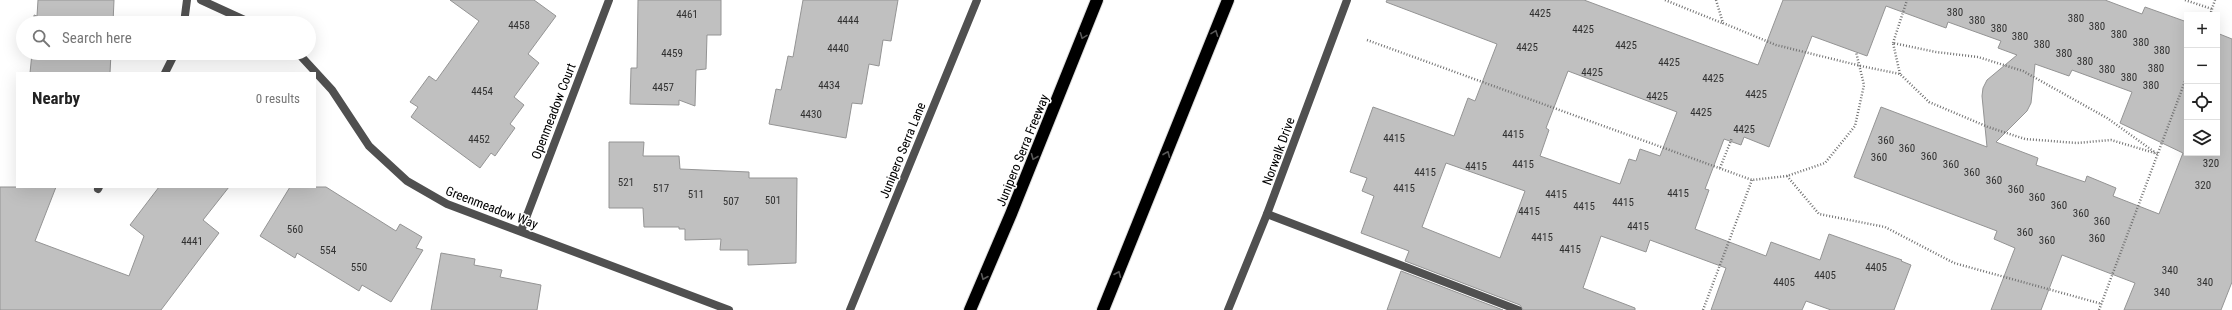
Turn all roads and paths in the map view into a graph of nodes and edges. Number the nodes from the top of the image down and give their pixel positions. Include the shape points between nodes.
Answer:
1 (187, 0) edge
2 (201, 0) edge
3 (609, 0) edge
4 (977, 0) edge
5 (1097, 0) edge
6 (1228, 0) edge
7 (1347, 0) edge
8 (1665, 0) edge
9 (1716, 0) edge
10 (1907, 0) edge
11 (2185, 0) edge
12 (2215, 0) edge
13 (2212, 10) joint
14 (185, 16) edge
15 (236, 16) edge
16 (1723, 23) junction
17 (1367, 40) dead end
18 (1893, 43) junction
19 (1856, 52) dead end
20 (172, 60) edge
21 (304, 60) edge
22 (1861, 66) junction
23 (166, 72) edge
24 (315, 72) edge
25 (316, 73) edge
26 (1900, 74) junction
27 (2184, 84) edge
28 (1732, 138) dead end
29 (2158, 154) junction
30 (1720, 168) junction
31 (1787, 176) junction
32 (1752, 180) junction
33 (1267, 214) junction
34 (521, 231) junction
35 (2102, 304) junction
36 (729, 310) edge
37 (850, 310) edge
38 (970, 310) edge
39 (1103, 310) edge
40 (1228, 310) edge
41 (1518, 310) edge
42 (1703, 310) edge
43 (2099, 310) edge

1 - 14 street
2 - 15 street
3 - 34 street, Openmeadow Court
4 - 37 street, Junipero Serra Lane
5 -> 38 highway, Junipero Serra Freeway
39 -> 6 highway
7 - 33 street, Norwalk Drive
8 - 16 path
9 - 16 path
10 - 18 path
11 - 13 path
12 - 13 path
16 - 22 path via 1776,45
17 - 30 path
18 - 26 path
18 - 29 path via 1978,57 2023,71 2107,118
19 - 22 path
20 - 23 street
21 - 24 street, Greenmeadow Way
22 - 26 path
22 - 31 path via 1864,85 1855,126 1825,163
25 - 34 street, Greenmeadow Way via 332,90 369,146 407,181 447,204
26 - 29 path via 1929,102 1988,127 2025,139 2077,143 2111,140
27 - 29 path
28 - 30 path
29 - 35 path
30 - 32 path
31 - 32 path
31 - 35 path via 1819,214 1885,227 1954,263
32 - 42 path
33 - 40 street, Norwalk Drive
33 - 41 street
34 - 36 street, Greenmeadow Way
35 - 43 path

